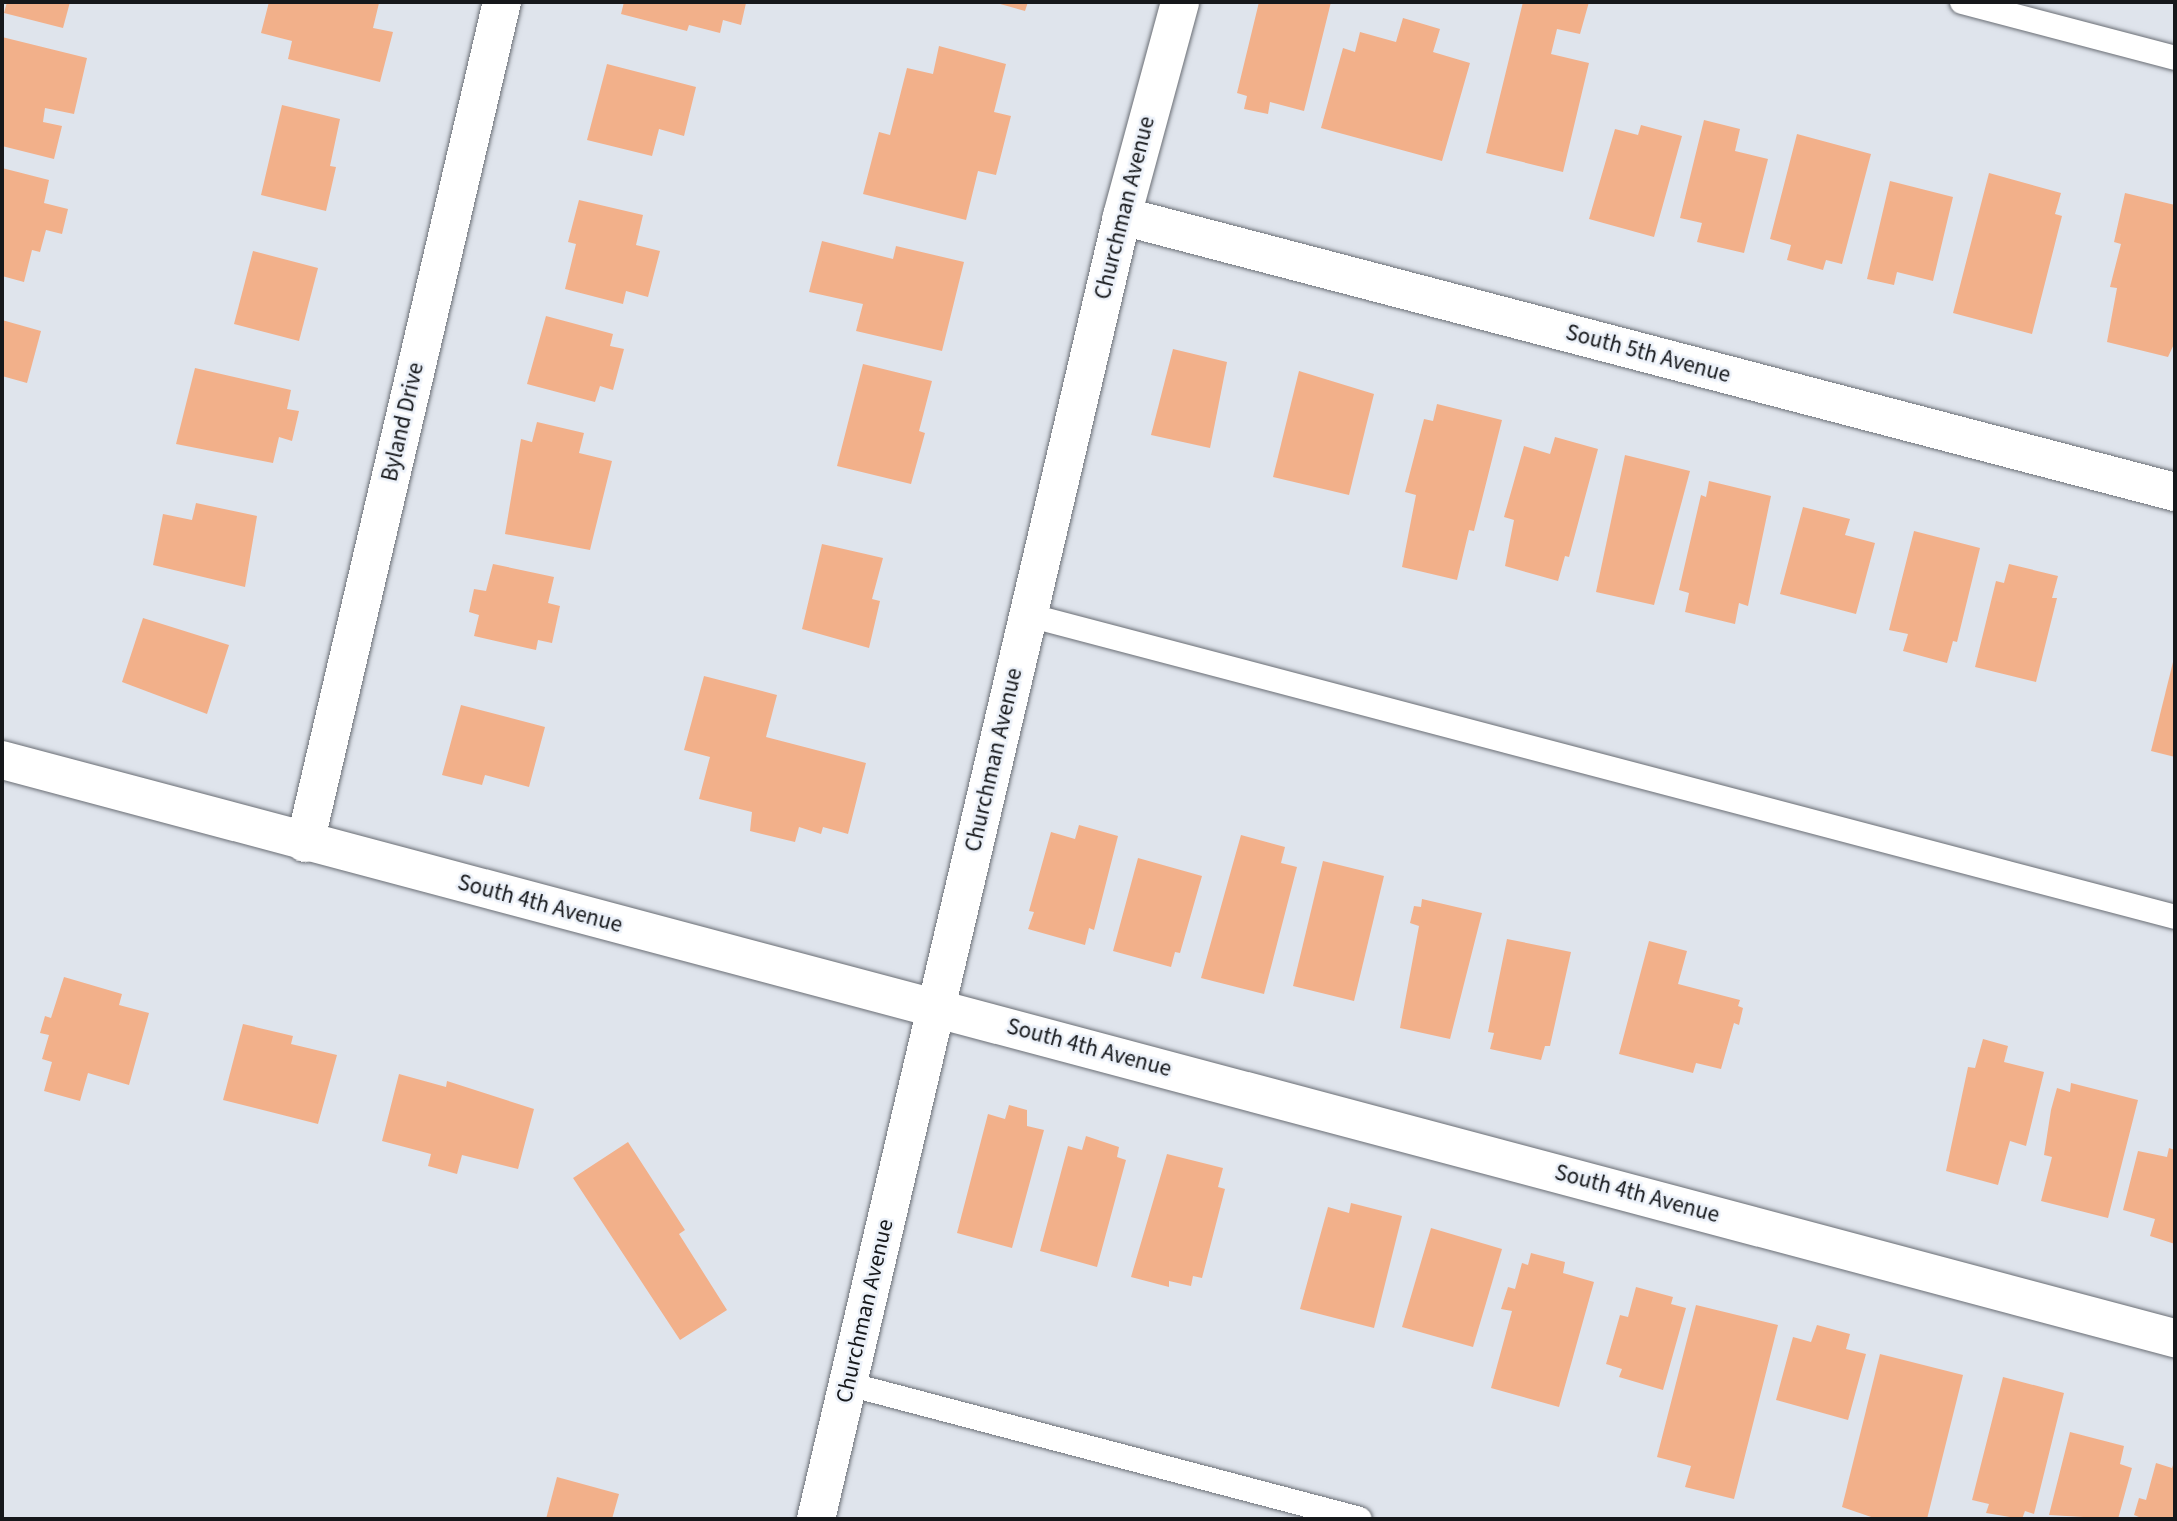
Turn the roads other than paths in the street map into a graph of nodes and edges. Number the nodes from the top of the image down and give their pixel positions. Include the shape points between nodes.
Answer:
1 (502, 2) edge
2 (1180, 2) edge
3 (1962, 2) edge
4 (2175, 58) edge
5 (1122, 216) junction
6 (2175, 492) edge
7 (1028, 615) junction
8 (2, 760) edge
9 (305, 843) junction
10 (2175, 917) edge
11 (936, 1007) junction
12 (2175, 1338) edge
13 (848, 1384) junction
14 (816, 1519) edge
15 (1360, 1519) edge

1 - 9 street, Byland Drive
2 - 5 street, Churchman Avenue
3 - 4 lane
5 - 6 street, South 5th Avenue
5 - 7 street, Churchman Avenue
7 - 10 lane
7 - 11 street, Churchman Avenue
8 - 9 street, South 4th Avenue
9 - 11 street, South 4th Avenue
11 - 12 street, South 4th Avenue
11 - 13 street, Churchman Avenue
13 - 14 street, Churchman Avenue
13 - 15 lane

